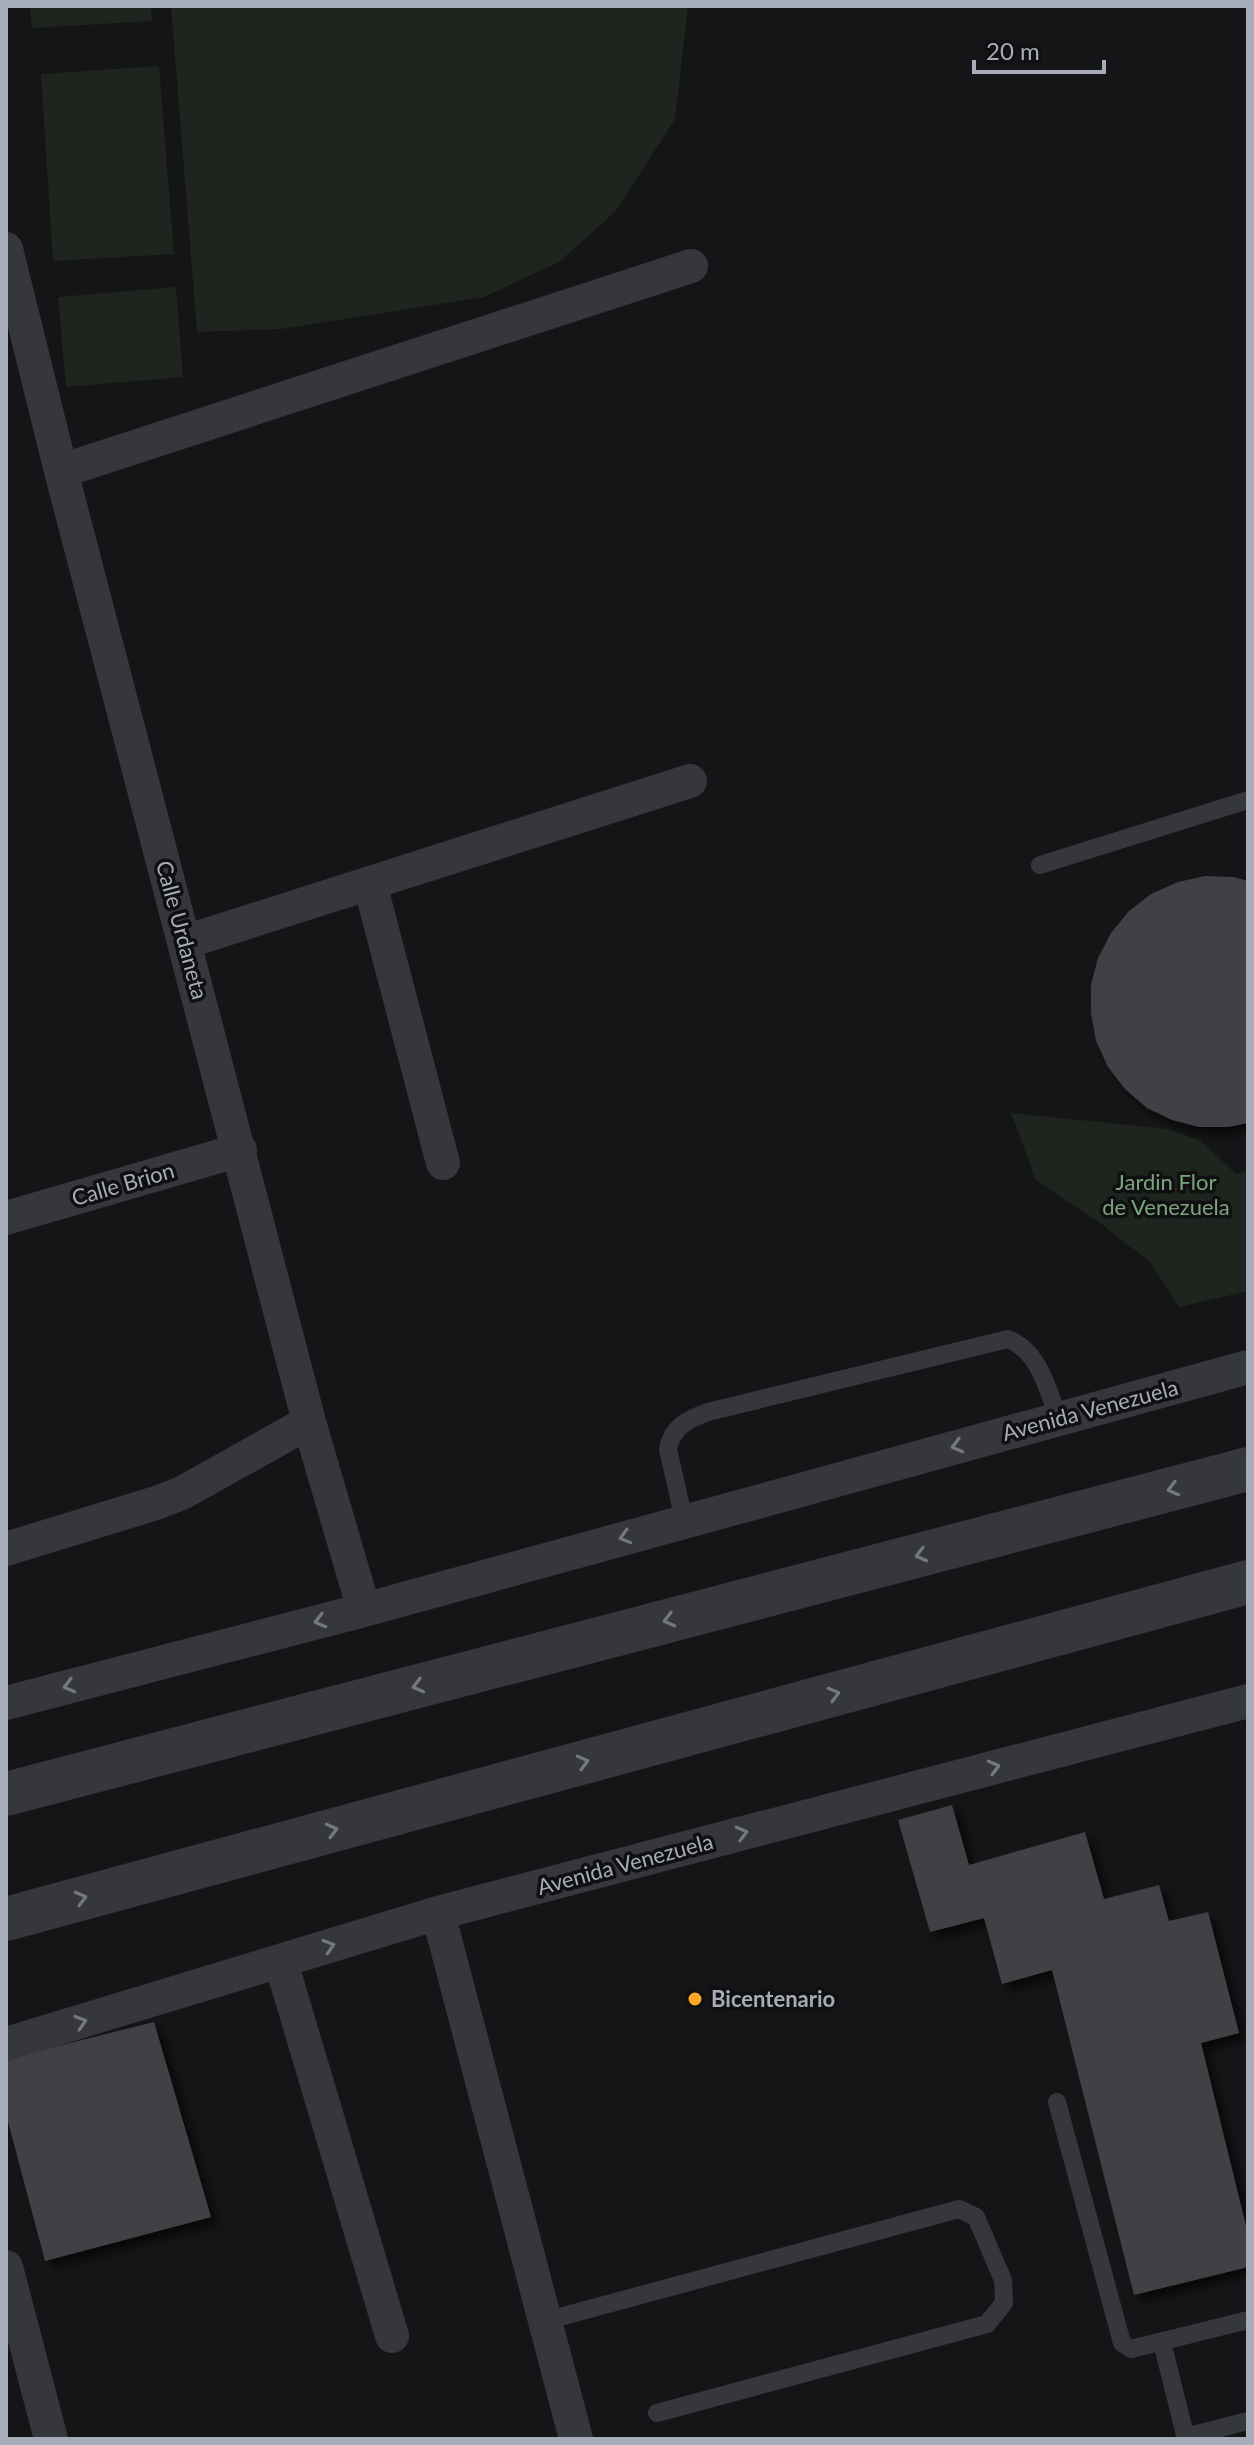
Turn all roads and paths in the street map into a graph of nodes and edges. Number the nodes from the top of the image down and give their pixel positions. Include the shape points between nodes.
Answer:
1 (6, 249) edge
2 (691, 266) dead end
3 (61, 471) junction
4 (690, 781) dead end
5 (1248, 800) edge
6 (1040, 865) dead end
7 (370, 884) junction
8 (185, 942) junction
9 (240, 1150) junction
10 (443, 1163) dead end
11 (6, 1218) edge
12 (1248, 1367) edge
13 (1059, 1419) junction
14 (309, 1422) junction
15 (1248, 1469) edge
16 (684, 1520) junction
17 (6, 1549) edge
18 (1248, 1582) edge
19 (364, 1610) junction
20 (1248, 1701) edge
21 (6, 1703) edge
22 (6, 1794) edge
23 (438, 1913) junction
24 (6, 1919) edge
25 (278, 1962) junction
26 (6, 2044) edge
27 (1057, 2102) dead end
28 (6, 2267) edge
29 (1248, 2320) edge
30 (545, 2321) junction
31 (392, 2336) dead end
32 (1162, 2342) junction
33 (657, 2413) dead end
34 (1248, 2421) edge
35 (1185, 2438) edge
36 (51, 2439) edge
37 (576, 2439) edge

1 - 3 street, Calle Urdaneta
2 - 3 street
3 - 8 street, Calle Urdaneta
4 - 7 street
5 - 6 lane
7 - 8 street
7 - 10 street
8 - 9 street, Calle Urdaneta
9 - 11 street, Calle Brion
9 - 14 street, Calle Urdaneta
12 - 13 street, Avenida Venezuela
13 -> 16 street, Avenida Venezuela
13 - 16 lane via 1035,1359 1008,1339 708,1412 691,1418 670,1438
14 - 17 street via 169,1498
14 - 19 street, Calle Urdaneta
15 -> 22 street
16 -> 19 street, Avenida Venezuela
24 -> 18 street
19 -> 21 street, Avenida Venezuela
23 -> 20 street, Avenida Venezuela
25 -> 23 street, Avenida Venezuela
23 - 30 street
26 -> 25 street, Avenida Venezuela
25 - 31 street
27 - 32 lane via 1122,2343 1131,2349
28 - 36 street
29 - 32 lane
30 - 33 lane via 959,2209 976,2217 1003,2280 1004,2303 987,2324
30 - 37 street
32 - 35 lane
34 - 35 lane

